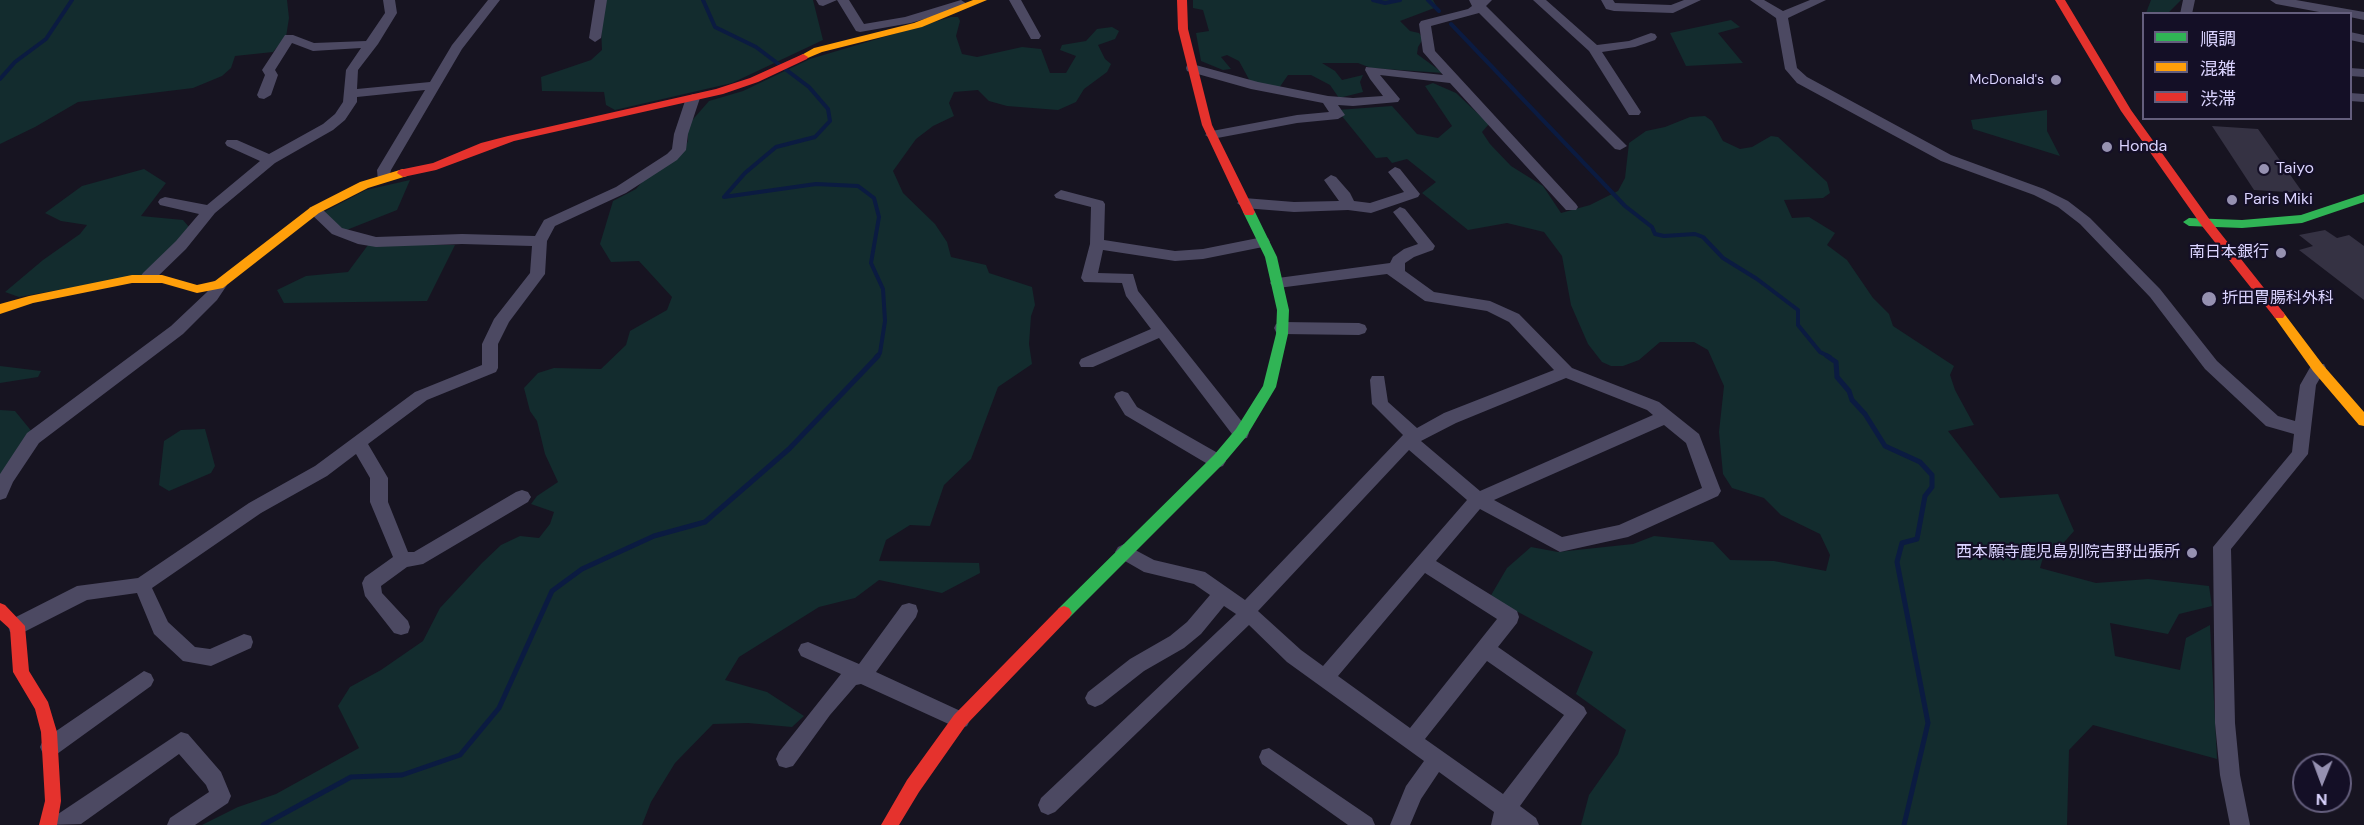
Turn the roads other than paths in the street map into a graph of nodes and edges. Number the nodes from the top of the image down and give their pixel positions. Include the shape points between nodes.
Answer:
1 (390, 0) edge
2 (494, 0) edge
3 (601, 0) edge
4 (822, 0) edge
5 (831, 0) edge
6 (843, 0) edge
7 (982, 0) edge
8 (1015, 0) edge
9 (1182, 0) edge
10 (1539, 0) edge
11 (1607, 0) edge
12 (1695, 0) edge
13 (1756, 0) edge
14 (1820, 0) edge
15 (2048, 0) edge
16 (2060, 0) edge
17 (2276, 0) edge
18 (1480, 2) edge
19 (964, 3) edge
20 (2342, 12) edge
21 (1782, 16) junction
22 (1035, 36) dead end
23 (595, 38) dead end
24 (1651, 38) dead end
25 (372, 44) junction
26 (1594, 49) junction
27 (1192, 68) junction
28 (1454, 79) junction
29 (435, 85) junction
30 (351, 94) junction
31 (264, 95) dead end
32 (693, 98) junction
33 (1328, 100) junction
34 (1634, 112) dead end
35 (1212, 135) junction
36 (232, 143) dead end
37 (1620, 146) dead end
38 (270, 160) junction
39 (1395, 172) dead end
40 (383, 178) junction
41 (1331, 180) dead end
42 (1060, 195) dead end
43 (2364, 198) edge
44 (165, 202) dead end
45 (1244, 202) junction
46 (1348, 204) junction
47 (1571, 207) dead end
48 (210, 210) junction
49 (315, 210) junction
50 (1400, 212) dead end
51 (2189, 222) junction
52 (2206, 223) junction
53 (540, 241) junction
54 (1263, 242) junction
55 (1097, 244) junction
56 (1397, 272) junction
57 (148, 277) junction
58 (1278, 283) junction
59 (219, 285) junction
60 (0, 309) edge
61 (1282, 328) junction
62 (1359, 329) dead end
63 (1161, 331) junction
64 (1087, 363) dead end
65 (2318, 368) junction
66 (1566, 372) junction
67 (1378, 380) dead end
68 (1122, 397) dead end
69 (1666, 417) junction
70 (2364, 421) edge
71 (2303, 430) junction
72 (1241, 433) junction
73 (1412, 438) junction
74 (359, 443) junction
75 (1217, 461) junction
76 (0, 493) edge
77 (522, 497) dead end
78 (1478, 499) junction
79 (1124, 552) junction
80 (403, 560) junction
81 (1423, 562) junction
82 (142, 585) junction
83 (1223, 594) junction
84 (0, 610) edge
85 (909, 611) dead end
86 (1247, 612) junction
87 (17, 626) junction
88 (400, 627) dead end
89 (244, 642) dead end
90 (1485, 649) junction
91 (808, 650) dead end
92 (863, 674) junction
93 (1324, 678) junction
94 (144, 680) dead end
95 (1095, 698) dead end
96 (960, 720) junction
97 (1412, 740) junction
98 (50, 747) junction
99 (1269, 757) dead end
100 (786, 759) dead end
101 (1437, 759) junction
102 (1048, 805) dead end
103 (1503, 817) edge
104 (48, 825) edge
105 (59, 825) edge
106 (177, 825) edge
107 (890, 825) edge
108 (1365, 825) edge
109 (1400, 825) edge
110 (1529, 825) edge
111 (2240, 825) edge

1 - 25 street via 391,14
2 - 29 street via 456,48
3 - 23 street
4 - 5 street
6 - 19 street via 860,28 907,20
7 - 19 street
8 - 22 street
9 - 27 street via 1183,30
10 - 26 street
11 - 12 street via 1614,7 1673,9
13 - 21 street
14 - 21 street
15 - 51 street via 2134,146
16 - 52 street via 2126,111
17 - 20 street
18 - 28 street via 1472,12 1425,24 1429,52
18 - 37 street
19 - 32 street via 918,25 834,45 754,80
21 - 71 street via 1791,69 1802,80 1946,158 2063,204 2085,221 2155,293 2211,365 2272,420
24 - 26 street
25 - 30 street via 352,70
25 - 31 street via 313,47 289,38 268,70 272,75
26 - 34 street
27 - 33 street
27 - 35 street
28 - 33 street via 1371,70 1393,99
28 - 47 street
29 - 30 street
29 - 40 street via 384,170
30 - 38 street via 351,102 328,127
32 - 40 street via 512,138 436,166
32 - 53 street via 679,150 672,157 621,190 549,223
33 - 35 street via 1338,115
35 - 45 street
36 - 38 street
38 - 48 street
39 - 46 street via 1413,194 1371,208
40 - 49 street
41 - 46 street
42 - 55 street via 1098,204
43 - 52 street via 2302,219
44 - 48 street
45 - 46 street via 1308,208
45 - 54 street
48 - 57 street
49 - 53 street via 337,231 376,242
49 - 59 street
50 - 56 street via 1428,246 1398,261
51 - 52 street
51 - 65 street via 2277,329
52 - 65 street
53 - 74 street via 537,274 502,319 490,344 490,368 422,396
54 - 55 street via 1175,256
54 - 58 street
55 - 63 street via 1089,278 1128,278 1131,292
56 - 58 street via 1390,268
56 - 66 street via 1430,297 1490,306 1514,318
57 - 59 street via 197,289
57 - 60 street
58 - 61 street
59 - 76 street via 177,330 33,438
61 - 62 street
61 - 72 street via 1269,387
63 - 64 street
63 - 72 street
65 - 70 street
65 - 71 street via 2308,385
66 - 69 street via 1653,406
66 - 73 street via 1450,418
67 - 73 street via 1380,404
68 - 75 street via 1131,411
69 - 78 street
69 - 78 street via 1693,439 1712,491 1622,532 1560,545
71 - 111 street via 2300,454 2222,546 2225,723
72 - 75 street
73 - 78 street
73 - 86 street
74 - 80 street via 379,478 379,502
74 - 82 street
75 - 79 street
77 - 80 street via 417,559
78 - 81 street
79 - 83 street via 1150,567 1199,577
79 - 96 street
80 - 88 street via 371,583 374,596
81 - 90 street via 1510,617
81 - 93 street
82 - 87 street via 84,592
82 - 89 street via 161,628 190,655 211,658
83 - 86 street
83 - 95 street via 1177,642 1137,664
84 - 87 street
85 - 92 street
86 - 93 street
86 - 102 street
87 - 98 street via 21,672 42,707
90 - 97 street
90 - 103 street via 1577,713
91 - 92 street
92 - 96 street
92 - 100 street via 849,680
93 - 97 street
94 - 98 street
96 - 107 street
97 - 101 street
98 - 104 street via 53,801
99 - 108 street
101 - 103 street
101 - 109 street via 1413,793
103 - 110 street
105 - 106 street via 181,741 214,779 221,796

